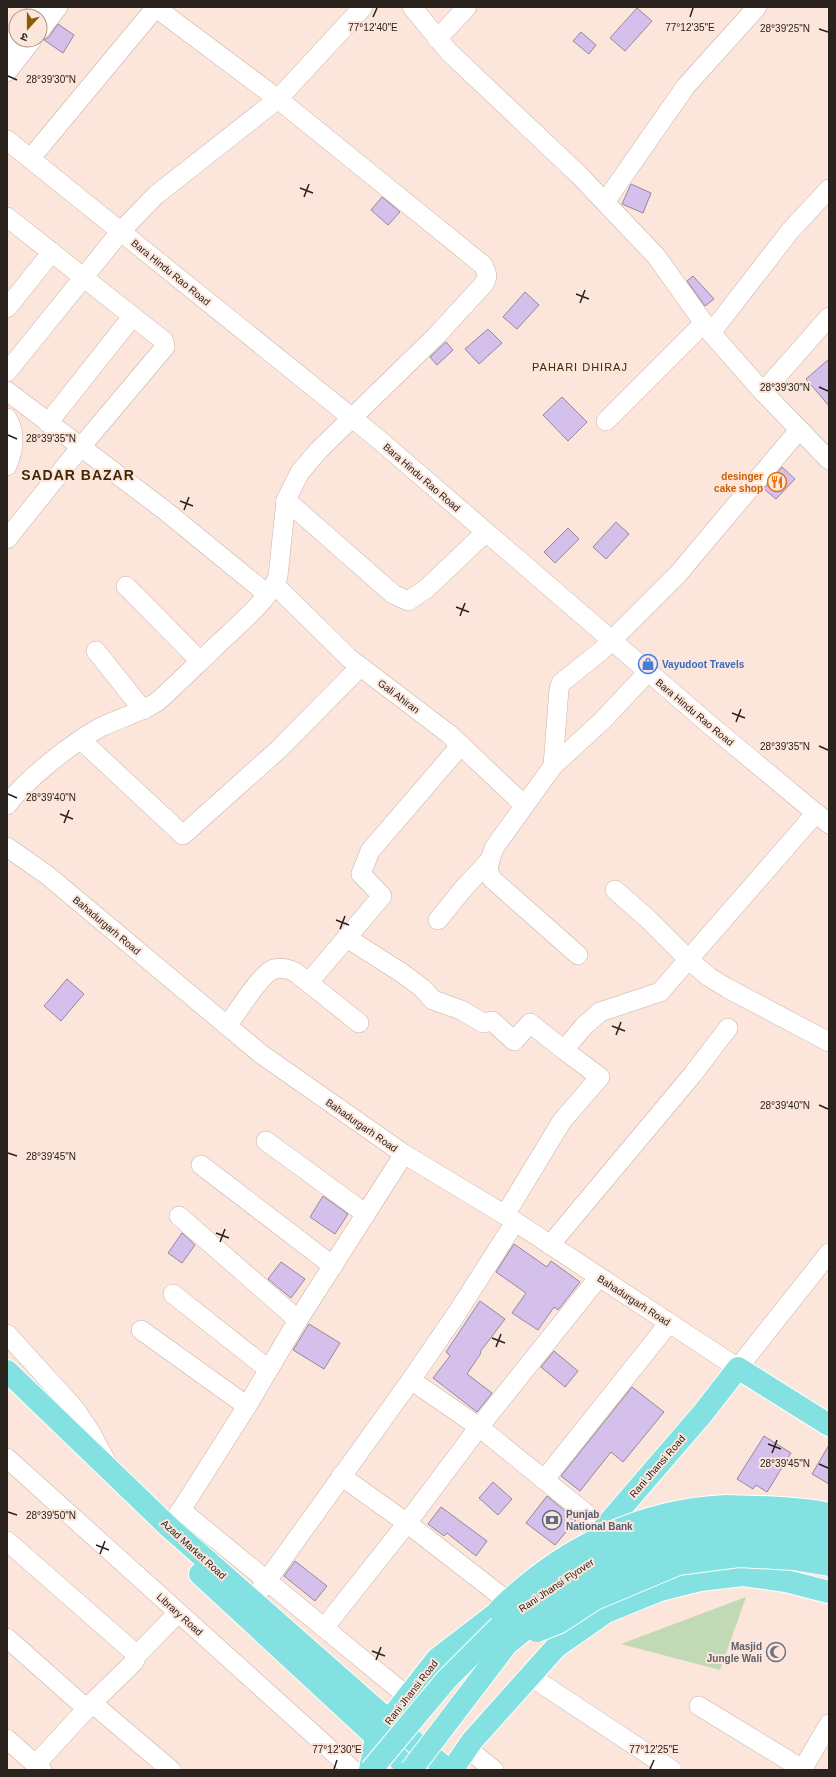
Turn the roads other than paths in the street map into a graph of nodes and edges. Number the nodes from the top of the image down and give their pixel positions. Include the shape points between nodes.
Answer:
1 (58, 7) edge
2 (363, 7) edge
3 (412, 7) edge
4 (467, 7) edge
5 (757, 7) edge
6 (48, 20) edge
7 (437, 39) junction
8 (26, 48) edge
9 (7, 72) edge
10 (278, 99) junction
11 (7, 140) edge
12 (30, 159) junction
13 (829, 189) edge
14 (605, 202) junction
15 (7, 217) edge
16 (121, 231) junction
17 (52, 252) junction
18 (83, 277) junction
19 (7, 308) edge
20 (132, 317) junction
21 (829, 317) edge
22 (707, 328) junction
23 (7, 372) edge
24 (7, 391) edge
25 (763, 392) junction
26 (7, 418) edge
27 (353, 418) junction
28 (606, 421) dead end
29 (48, 423) junction
30 (800, 430) junction
31 (80, 448) junction
32 (829, 460) edge
33 (7, 466) edge
34 (286, 500) junction
35 (486, 532) junction
36 (7, 539) edge
37 (126, 586) dead end
38 (271, 590) junction
39 (612, 641) junction
40 (96, 651) dead end
41 (200, 661) junction
42 (360, 667) junction
43 (648, 672) junction
44 (143, 710) junction
45 (81, 740) junction
46 (461, 745) junction
47 (553, 766) junction
48 (7, 805) edge
49 (524, 805) junction
50 (822, 818) edge
51 (8, 847) edge
52 (490, 860) junction
53 (615, 890) dead end
54 (438, 920) dead end
55 (347, 938) junction
56 (578, 954) dead end
57 (688, 960) junction
58 (309, 982) junction
59 (359, 1023) dead end
60 (227, 1026) junction
61 (728, 1028) dead end
62 (829, 1042) edge
63 (564, 1050) junction
64 (266, 1141) dead end
65 (404, 1154) junction
66 (201, 1166) dead end
67 (366, 1214) junction
68 (179, 1216) dead end
69 (510, 1219) junction
70 (550, 1245) junction
71 (829, 1253) edge
72 (333, 1266) junction
73 (599, 1277) junction
74 (173, 1294) dead end
75 (298, 1320) junction
76 (669, 1323) junction
77 (141, 1330) dead end
78 (7, 1334) edge
79 (738, 1368) junction
80 (268, 1369) junction
81 (7, 1371) edge
82 (411, 1380) junction
83 (7, 1392) edge
84 (247, 1406) junction
85 (829, 1425) edge
86 (479, 1427) junction
87 (7, 1458) edge
88 (112, 1471) junction
89 (341, 1476) junction
90 (544, 1480) junction
91 (829, 1514) edge
92 (175, 1519) junction
93 (407, 1523) junction
94 (829, 1532) edge
95 (600, 1533) junction
96 (7, 1541) edge
97 (829, 1550) edge
98 (829, 1565) edge
99 (266, 1580) junction
100 (829, 1592) edge
101 (253, 1600) junction
102 (510, 1603) junction
103 (606, 1612) junction
104 (178, 1613) junction
105 (324, 1628) junction
106 (7, 1638) edge
107 (507, 1644) junction
108 (480, 1645) junction
109 (137, 1655) junction
110 (530, 1676) junction
111 (407, 1696) junction
112 (90, 1706) junction
113 (699, 1706) dead end
114 (829, 1724) edge
115 (382, 1728) junction
116 (7, 1739) edge
117 (467, 1748) junction
118 (39, 1767) edge
119 (171, 1770) edge
120 (353, 1770) edge
121 (370, 1770) edge
122 (410, 1770) edge
123 (448, 1770) edge
124 (452, 1770) edge
125 (494, 1770) edge
126 (672, 1770) edge
127 (803, 1770) edge

1 - 6 street
2 - 10 street
3 - 7 street
4 - 7 street
5 - 14 street via 686,86
7 - 14 street
8 - 9 street
10 - 12 street via 159,10 155,10 102,70
10 - 16 street via 156,195
10 - 27 street via 477,260 488,273 483,285 437,335
11 - 12 street, Bara Hindu Rao Road
12 - 16 street, Bara Hindu Rao Road
13 - 22 street
14 - 22 street via 656,256
15 - 17 street
16 - 18 street
16 - 27 street, Bara Hindu Rao Road
17 - 18 street
17 - 19 street
18 - 20 street
18 - 23 street
20 - 29 street
20 - 31 street via 164,342 165,347
21 - 25 street
22 - 25 street
22 - 28 street
24 - 29 street, Gali Ahiran
25 - 30 street
26 - 33 street via 14,439 12,455
27 - 34 street via 300,472
27 - 35 street, Bara Hindu Rao Road
29 - 31 street, Gali Ahiran
30 - 32 street
30 - 39 street via 678,574
31 - 36 street
31 - 38 street, Gali Ahiran
34 - 35 street via 393,594 408,601 426,589
34 - 38 street via 279,570
35 - 39 street, Bara Hindu Rao Road
37 - 41 street
38 - 41 street via 246,618
38 - 42 street, Gali Ahiran
39 - 43 street, Bara Hindu Rao Road
39 - 47 street via 561,683
40 - 44 street
41 - 44 street via 169,692
42 - 45 street via 279,749 183,835
42 - 46 street, Gali Ahiran
43 - 47 street via 602,721
43 - 50 street, Bara Hindu Rao Road
44 - 45 street via 101,728
45 - 48 street via 30,780
46 - 49 street, Gali Ahiran
46 - 55 street via 370,852 361,874 382,896
47 - 49 street
49 - 52 street via 494,848
50 - 57 street
51 - 60 street, Bahadurgarh Road via 48,876
52 - 54 street
52 - 56 street via 488,871 492,879
53 - 57 street
55 - 58 street
55 - 63 street via 402,973 433,1000 461,1010 483,1023 492,1021 514,1041 530,1024
57 - 62 street via 727,988
57 - 63 street via 660,992 600,1012
58 - 59 street
58 - 60 street via 289,968 274,969 259,982
60 - 65 street, Bahadurgarh Road via 261,1054
61 - 70 street via 693,1074
63 - 69 street via 600,1076 562,1121
64 - 67 street
65 - 67 street
65 - 69 street, Bahadurgarh Road
66 - 72 street
67 - 72 street
68 - 75 street
69 - 70 street, Bahadurgarh Road
69 - 82 street via 457,1313
70 - 73 street, Bahadurgarh Road
71 - 79 street
72 - 75 street
73 - 76 street, Bahadurgarh Road
73 - 86 street
74 - 80 street
75 - 80 street
76 - 79 street, Bahadurgarh Road
76 - 90 street
77 - 84 street
78 - 88 street via 75,1410
79 - 85 main road
79 - 95 main road, Rani Jhansi Road via 703,1413
80 - 84 street
81 - 88 main road, Azad Market Road
82 - 86 street
82 - 89 street
83 - 115 main road, Azad Market Road via 100,1480
84 - 92 street
86 - 90 street
86 - 93 street
87 - 104 street, Library Road
88 - 92 main road, Azad Market Road
89 - 93 street
89 - 99 street
90 - 95 street
91 - 108 main road, bridge via 726,1506 664,1516 617,1530 573,1551 522,1588 497,1613
92 - 99 street
92 - 101 main road, Azad Market Road
93 - 102 street
93 - 105 street
94 - 108 main road, Rani Jhansi Flyover, bridge via 749,1523 678,1531 636,1542 596,1558 554,1584 511,1615
95 - 102 main road, Rani Jhansi Road
95 - 103 main road
96 - 109 street
97 - 107 main road, Rani Jhansi Flyover, bridge via 809,1545 752,1541 684,1547 605,1573 555,1606
98 - 107 main road, bridge via 793,1559 739,1556 678,1564 602,1596 558,1622
99 - 101 street
99 - 105 street
100 - 103 main road via 786,1581 743,1575 700,1580 660,1590
101 - 115 main road, Azad Market Road
102 - 111 main road, Rani Jhansi Road via 437,1659
103 - 110 main road via 556,1647
104 - 109 street
104 - 120 street, Library Road
105 - 111 street
106 - 112 street
107 - 122 main road, Rani Jhansi Flyover, bridge
108 - 121 main road, Rani Jhansi Flyover, bridge via 446,1680
109 - 112 street via 134,1662
110 - 117 main road
110 - 126 street
111 - 115 main road, Rani Jhansi Road
112 - 118 street
112 - 119 street
113 - 127 street
114 - 127 street
115 - 121 main road, Rani Jhansi Road
115 - 122 main road
115 - 123 main road
116 - 118 street
117 - 124 main road
117 - 125 street

